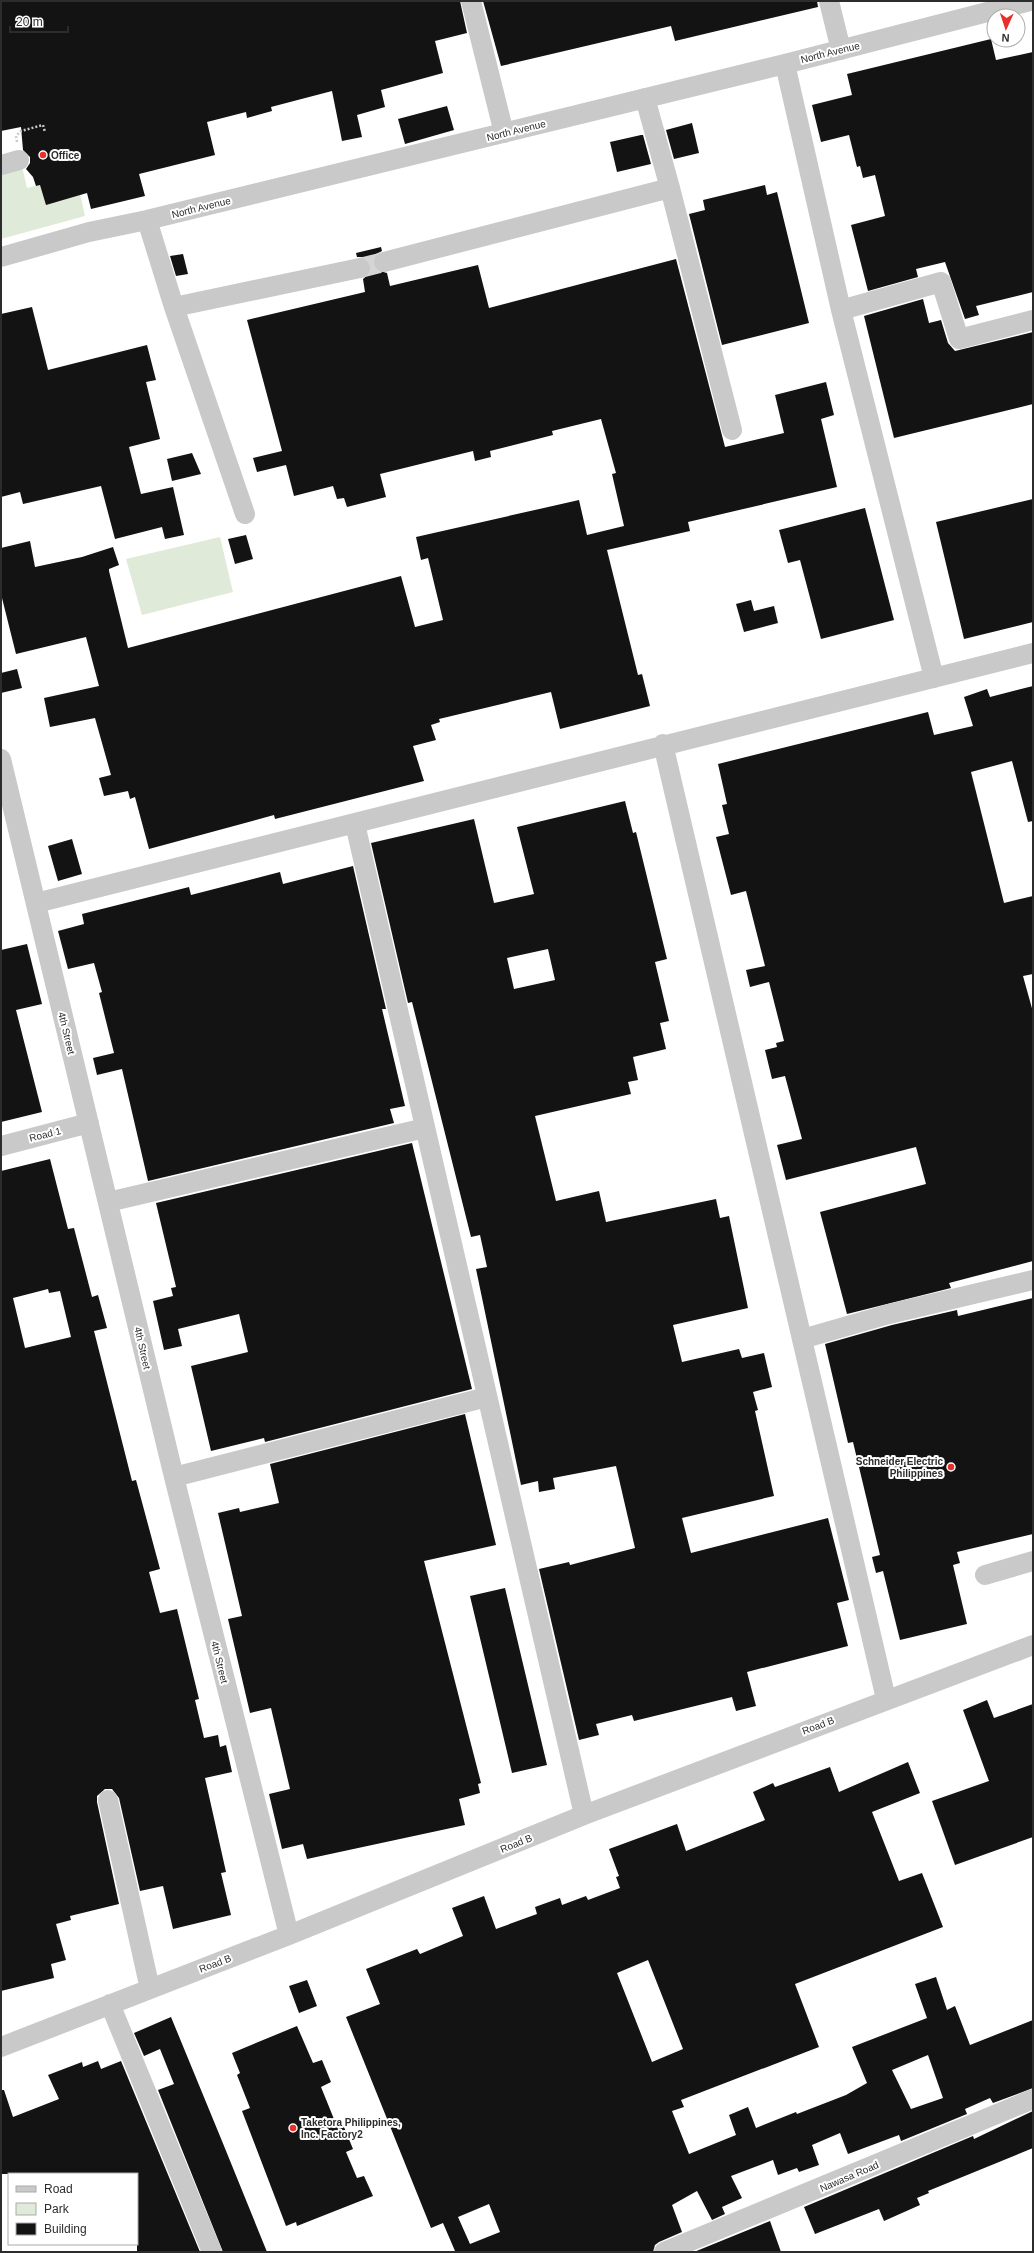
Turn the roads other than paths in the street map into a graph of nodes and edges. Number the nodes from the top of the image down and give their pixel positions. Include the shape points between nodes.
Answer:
1 (470, 1) edge
2 (829, 1) edge
3 (1030, 1) edge
4 (841, 50) junction
5 (785, 64) junction
6 (645, 98) junction
7 (504, 133) junction
8 (670, 188) junction
9 (147, 220) junction
10 (1, 256) edge
11 (384, 262) tunnel mouth
12 (360, 268) tunnel mouth
13 (174, 307) junction
14 (841, 310) junction
15 (1033, 320) edge
16 (732, 430) dead end
17 (245, 514) dead end
18 (1033, 653) edge
19 (934, 678) junction
20 (663, 744) junction
21 (1, 759) edge
22 (354, 824) junction
23 (36, 903) junction
24 (89, 1123) junction
25 (425, 1128) junction
26 (1, 1146) edge
27 (108, 1202) junction
28 (1033, 1280) edge
29 (802, 1339) junction
30 (487, 1397) junction
31 (174, 1477) junction
32 (1033, 1561) edge
33 (985, 1575) dead end
34 (1033, 1645) edge
35 (886, 1699) junction
36 (108, 1800) dead end
37 (584, 1815) junction
38 (288, 1935) junction
39 (150, 1988) junction
40 (110, 2004) junction
41 (1, 2047) edge
42 (1033, 2099) edge
43 (212, 2252) edge
44 (664, 2252) edge

1 - 7 street
2 - 4 street
3 - 4 street, North Avenue
4 - 5 street, North Avenue
5 - 6 street, North Avenue
5 - 14 street
6 - 7 street, North Avenue
6 - 8 street
7 - 9 street, North Avenue
8 - 11 street
8 - 16 street
9 - 10 street, North Avenue via 89,232
9 - 13 street
12 - 13 street
13 - 17 street
14 - 15 street via 941,282 959,339
14 - 19 street
18 - 19 street
19 - 20 street
20 - 22 street
20 - 29 street
21 - 23 street, 4th Street
22 - 23 street
22 - 25 street
23 - 24 street, 4th Street
24 - 26 street, Road 1
24 - 27 street, 4th Street
25 - 27 street
25 - 30 street
27 - 31 street, 4th Street
28 - 29 street via 889,1314
29 - 35 street
30 - 31 street
30 - 37 street
31 - 38 street, 4th Street
32 - 33 street
34 - 35 street, Road B
35 - 37 street, Road B
36 - 39 street
37 - 38 street, Road B
38 - 39 street, Road B
39 - 40 street, Road B
40 - 41 street, Road B
40 - 43 street
42 - 44 street, Nawasa Road

